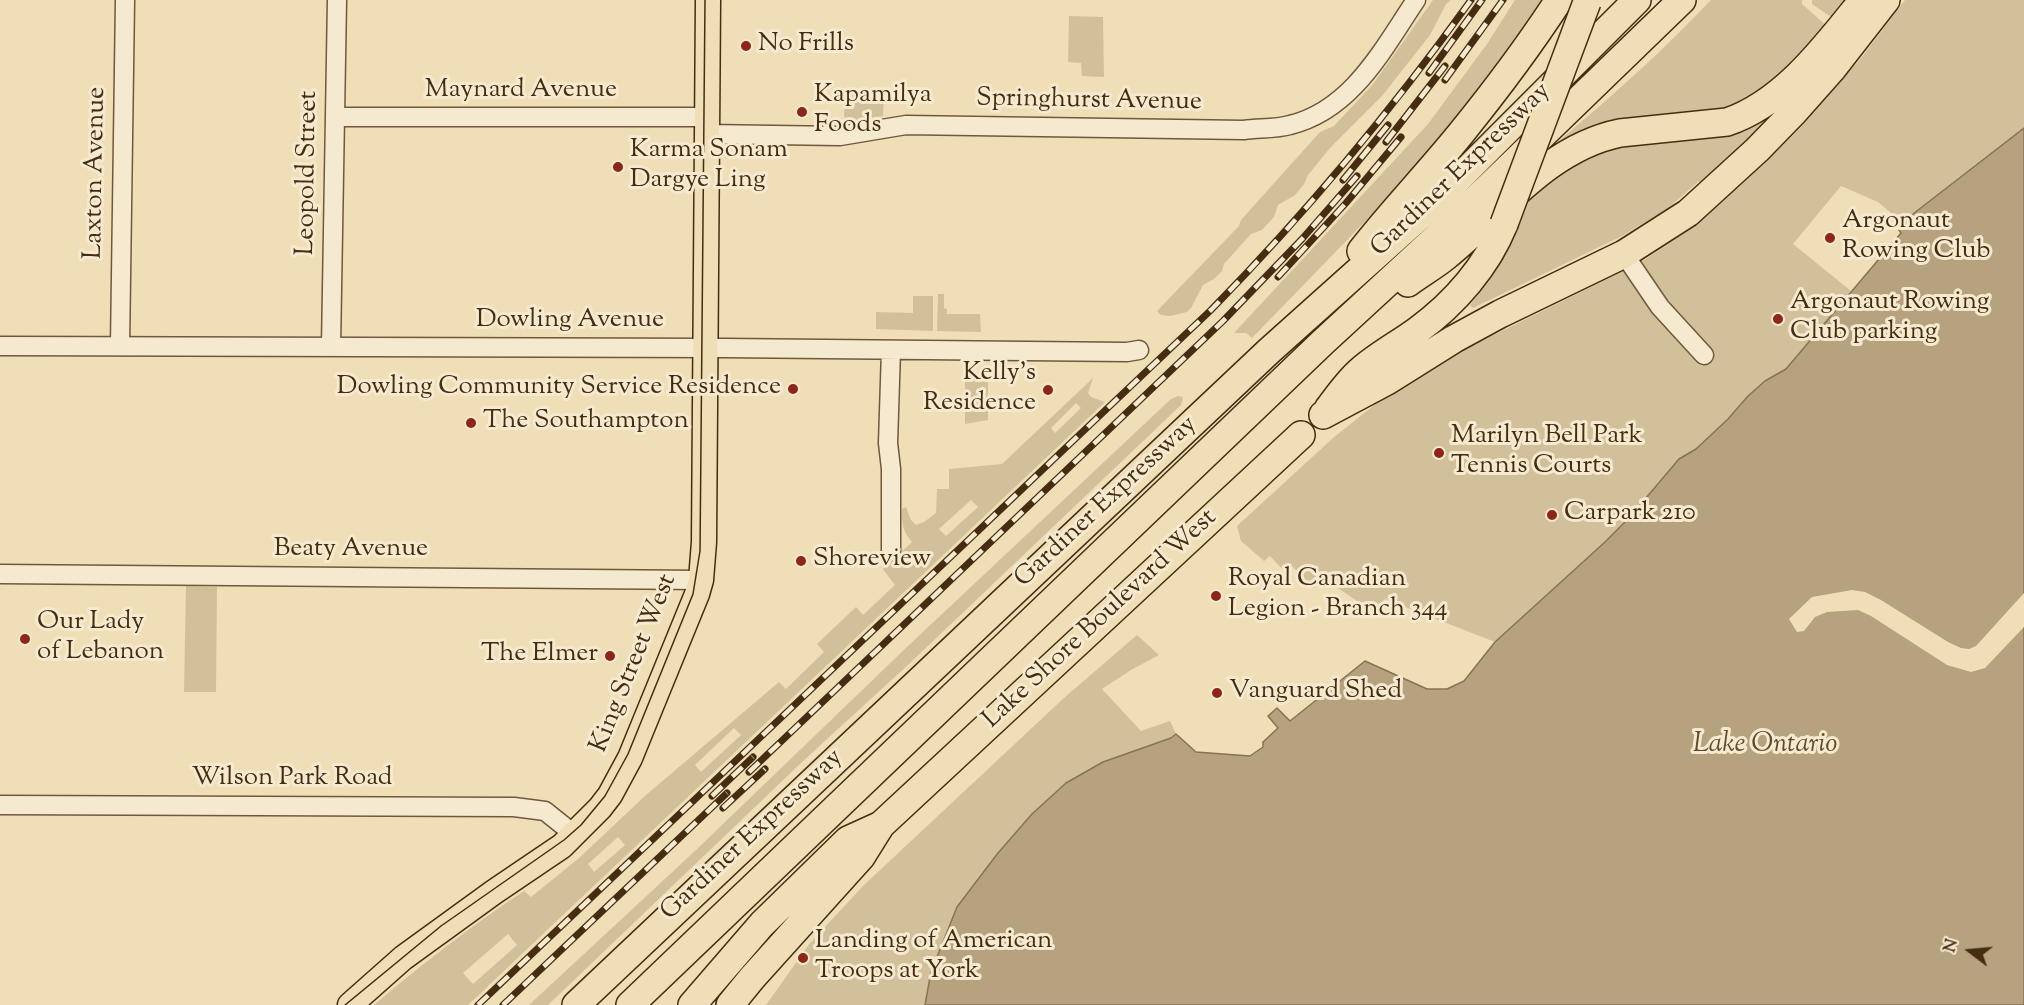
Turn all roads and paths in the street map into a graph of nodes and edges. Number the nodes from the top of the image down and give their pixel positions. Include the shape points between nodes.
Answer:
1 (124, 0) edge
2 (337, 0) edge
3 (708, 0) edge
4 (1416, 0) edge
5 (1559, 0) edge
6 (1637, 0) edge
7 (1682, 0) edge
8 (1851, 0) edge
9 (1863, 0) edge
10 (1886, 0) edge
11 (1587, 1) edge
12 (1822, 51) junction
13 (335, 117) junction
14 (706, 126) junction
15 (1624, 254) junction
16 (1319, 305) junction
17 (1323, 342) junction
18 (0, 346) edge
19 (120, 346) junction
20 (331, 347) junction
21 (704, 348) junction
22 (891, 350) junction
23 (1139, 350) dead end
24 (1704, 355) dead end
25 (1323, 415) junction
26 (1300, 435) joint
27 (891, 550) dead end
28 (0, 574) edge
29 (701, 580) junction
30 (0, 805) edge
31 (880, 825) junction
32 (575, 835) junction
33 (350, 1005) edge
34 (576, 1005) edge
35 (630, 1005) edge
36 (693, 1005) edge
37 (730, 1005) edge

1 - 19 street, Laxton Avenue
2 - 13 street, Leopold Street
3 - 14 main road, King Street West
4 - 14 street, Springhurst Avenue via 1351,91 1316,115 1289,126 1244,130 906,125 840,136
5 - 16 highway via 1524,53
6 - 16 highway, Gardiner Expressway via 1431,206
7 - 17 highway, Gardiner Expressway
8 - 12 highway
9 - 12 highway
10 - 15 highway via 1833,68 1757,150 1688,213
11 - 25 highway, bridge via 1491,254 1464,288 1420,328 1360,371
12 - 17 highway via 1777,94 1743,117 1710,125 1606,136 1555,160 1445,257
13 - 14 street, Maynard Avenue
13 - 20 street, Leopold Street
14 - 21 main road, King Street West
15 - 24 street via 1660,307
15 - 25 highway via 1491,319
16 - 34 highway, Gardiner Expressway
17 - 35 highway, Gardiner Expressway
18 - 19 street, Dowling Avenue
19 - 20 street, Dowling Avenue
20 - 21 street, Dowling Avenue
21 - 22 street, Dowling Avenue
21 - 29 main road, King Street West
22 - 23 street, Dowling Avenue
22 - 27 street
25 - 26 main road, Lake Shore Boulevard West
26 - 31 highway, Lake Shore Boulevard West
28 - 29 street, Beaty Avenue
29 - 32 main road, King Street West via 630,758 610,795
30 - 32 street, Wilson Park Road via 514,807 545,811
31 - 36 highway, Lake Shore Boulevard West via 848,840 762,924
31 - 37 highway, Lake Shore Boulevard West via 861,857
32 - 33 main road, King Street West via 403,958

